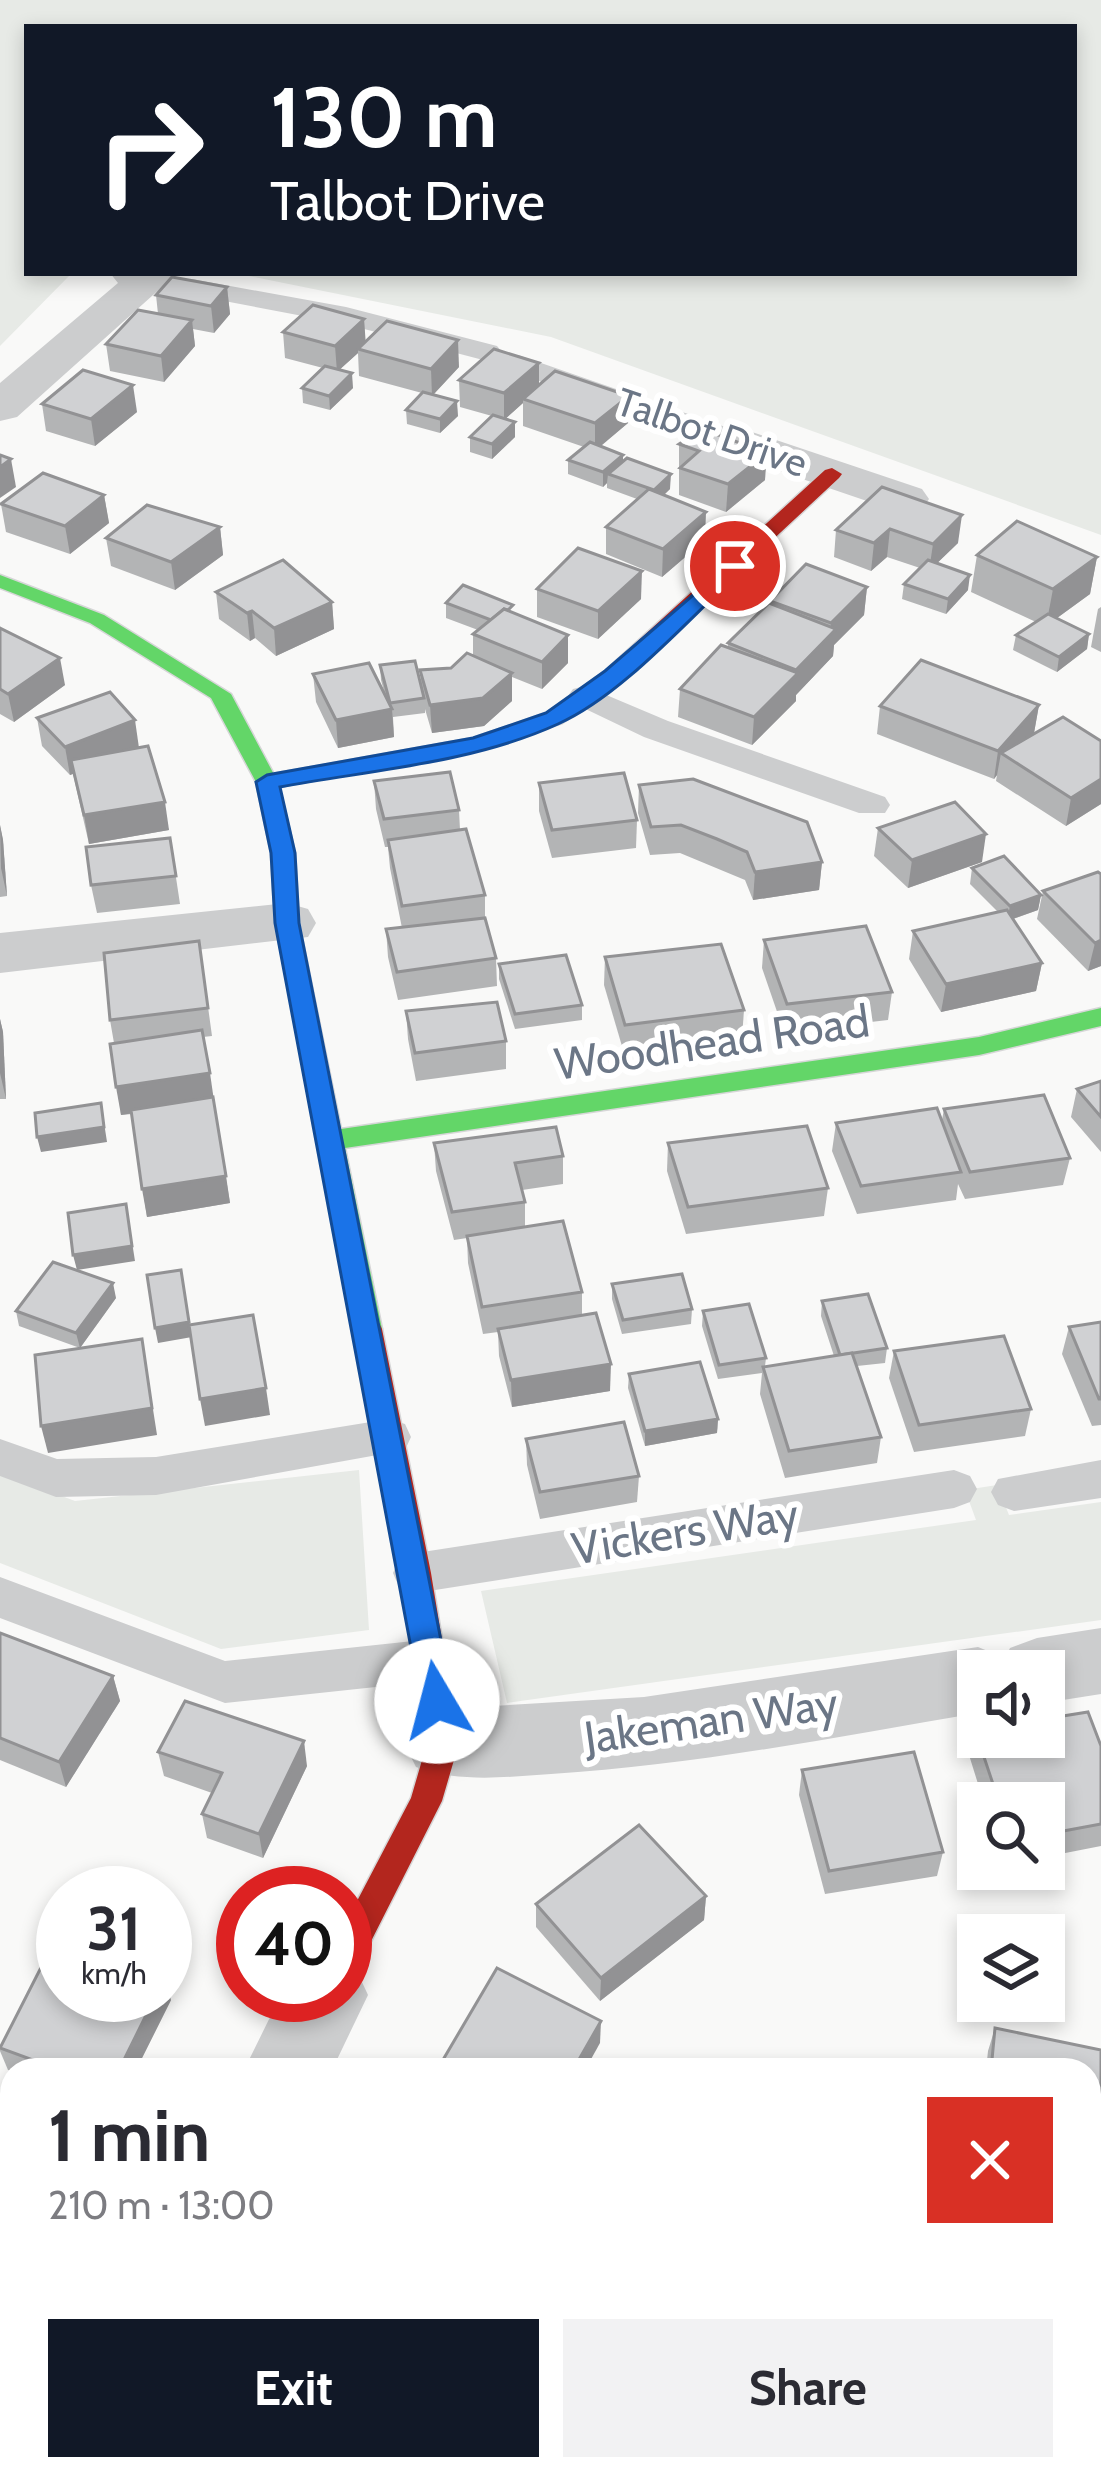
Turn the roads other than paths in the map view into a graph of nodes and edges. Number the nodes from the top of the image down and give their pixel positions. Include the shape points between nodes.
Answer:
1 (158, 279) edge
2 (487, 352) edge
3 (518, 364) edge
4 (0, 407) edge
5 (752, 446) joint
6 (832, 474) junction
7 (905, 500) edge
8 (0, 581) edge
9 (585, 695) junction
10 (267, 782) junction
11 (872, 805) dead end
12 (287, 923) junction
13 (0, 953) edge
14 (1101, 1017) edge
15 (332, 1140) junction
16 (389, 1437) junction
17 (0, 1457) edge
18 (1101, 1479) edge
19 (954, 1489) dead end
20 (1014, 1492) dead end
21 (416, 1573) junction
22 (0, 1597) edge
23 (432, 1660) junction
24 (1101, 1661) edge
25 (1065, 1667) edge
26 (957, 1683) edge
27 (442, 1742) junction
28 (372, 1906) edge
29 (312, 2022) edge
30 (293, 2058) edge

1 - 2 lane
1 - 4 street
3 - 5 lane, Talbot Drive
5 - 6 street, Talbot Drive
6 - 7 street, Talbot Drive
6 - 9 street
8 - 10 street via 98,620 220,694
9 - 10 street via 554,718 477,744
9 - 11 lane via 656,729
10 - 12 street
12 - 13 street
12 - 15 street
14 - 15 street, Woodhead Road via 979,1046
15 - 16 street
16 - 17 lane via 156,1476 56,1478
16 - 21 street
18 - 20 lane
19 - 21 lane, Vickers Way
21 - 23 street
22 - 23 lane via 225,1682
23 - 27 street
24 - 25 street
26 - 27 street, Jakeman Way via 615,1737
27 - 28 street via 426,1801
29 - 30 street

